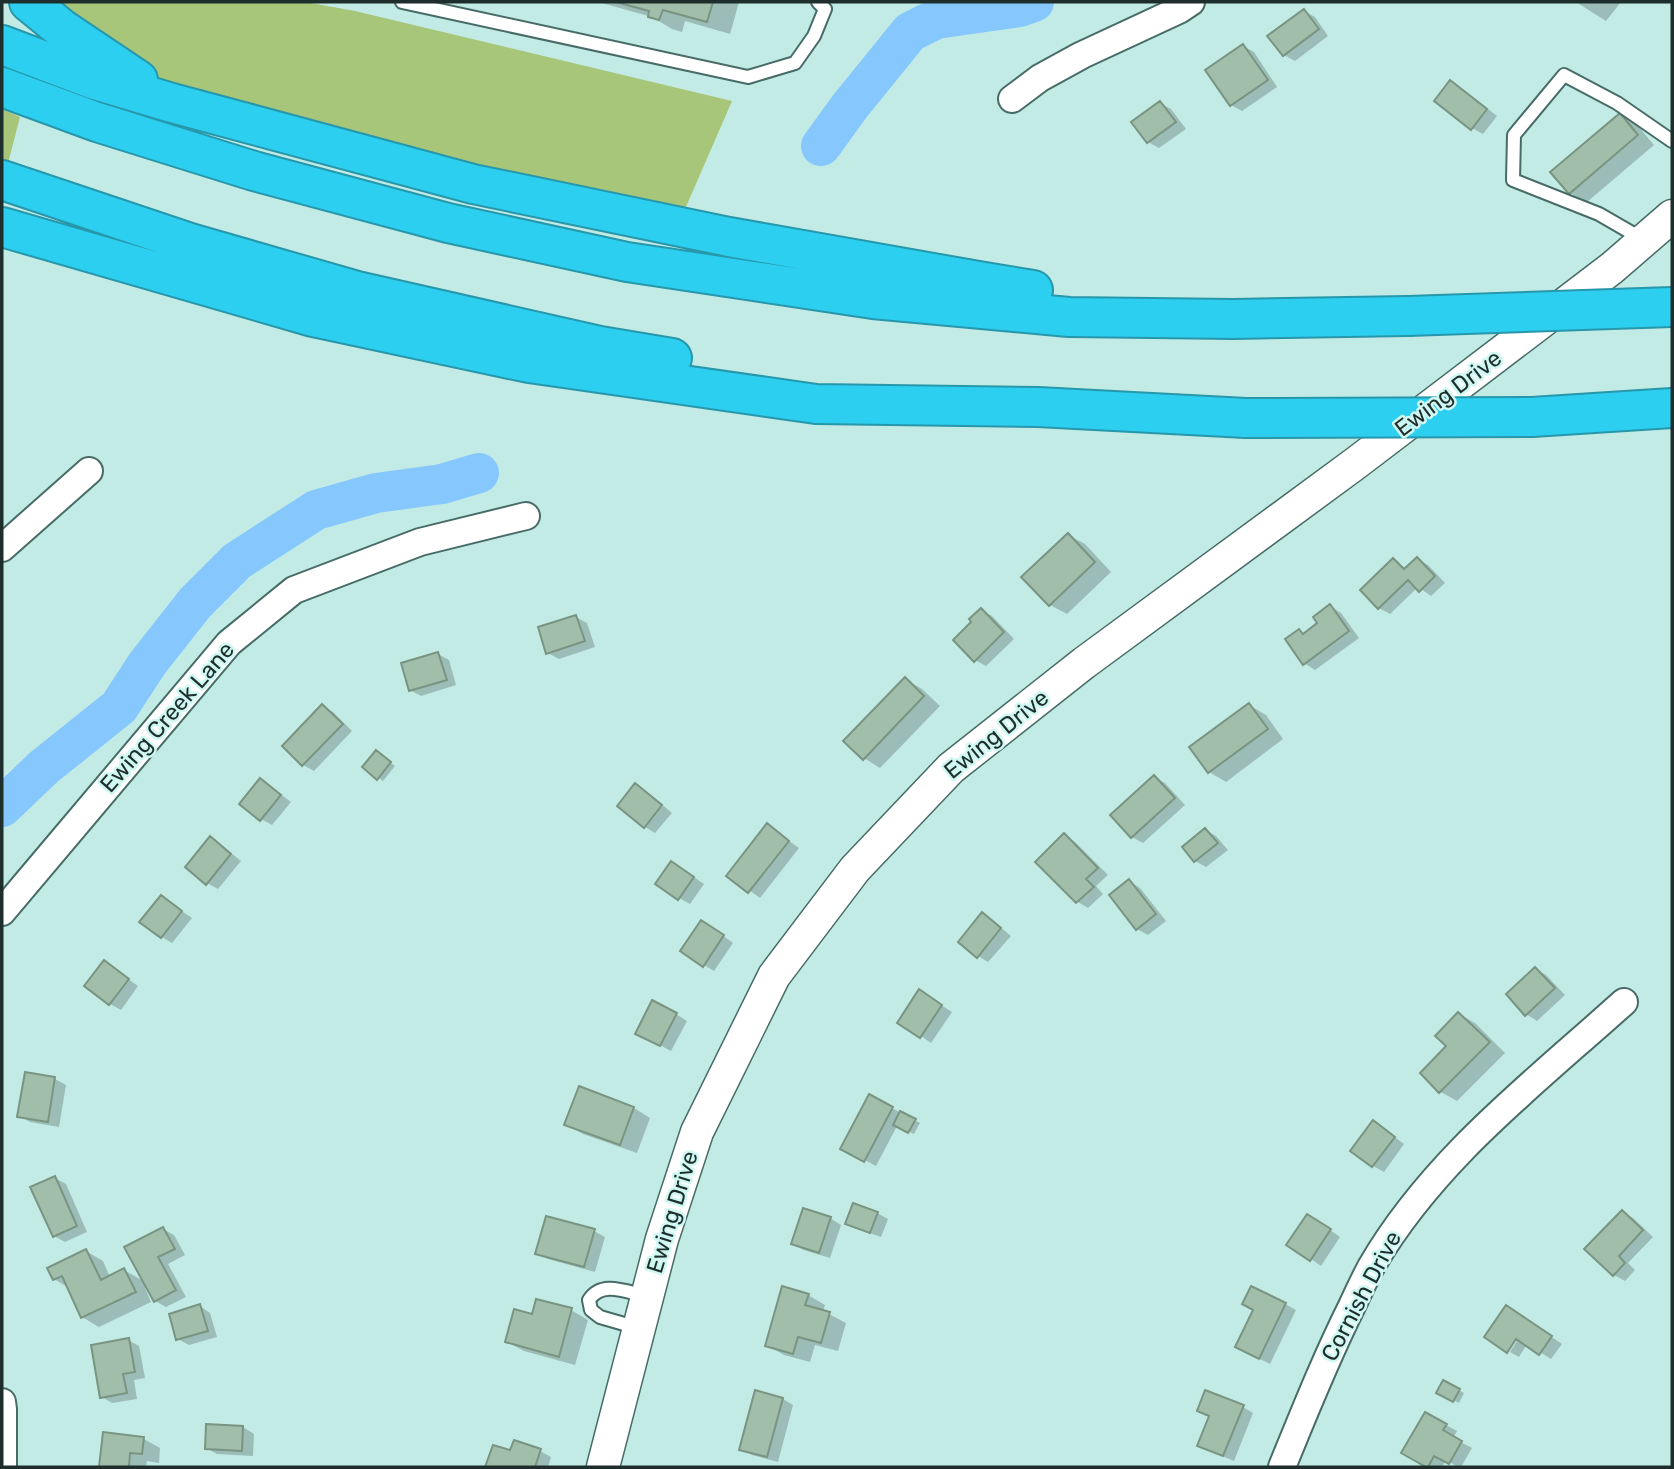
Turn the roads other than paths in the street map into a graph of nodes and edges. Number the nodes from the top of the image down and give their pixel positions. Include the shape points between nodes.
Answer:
1 (29, 2) edge
2 (402, 2) edge
3 (818, 2) edge
4 (1191, 2) edge
5 (459, 8) edge
6 (2, 45) edge
7 (2, 87) edge
8 (1012, 99) dead end
9 (172, 103) junction
10 (1672, 141) edge
11 (2, 180) edge
12 (1672, 216) edge
13 (2, 227) edge
14 (1645, 240) junction
15 (1672, 307) edge
16 (1233, 319) junction
17 (1038, 407) junction
18 (1672, 408) edge
19 (89, 471) dead end
20 (526, 516) dead end
21 (2, 548) edge
22 (2, 912) edge
23 (1624, 1002) dead end
24 (647, 1296) junction
25 (639, 1328) junction
26 (2, 1402) edge
27 (3, 1467) edge
28 (604, 1467) edge
29 (1282, 1467) edge

1 - 9 highway
2 - 5 lane
3 - 5 lane via 825,9 795,63 748,77
4 - 8 street via 1082,55
6 - 9 highway
7 - 16 highway via 254,171 448,223 627,262 900,301 1069,317
9 - 16 highway via 472,184 729,237
10 - 14 lane via 1618,103 1564,75 1514,135 1513,180 1599,214
11 - 17 highway via 190,243 357,291 600,346 764,373
12 - 14 street, Ewing Drive
13 - 17 highway via 313,317 529,363 816,404
14 - 24 street, Ewing Drive via 951,768 855,869 774,976 697,1132
15 - 16 highway, bridge
17 - 18 highway, bridge via 1246,418 1532,417
19 - 21 street
20 - 22 street, Ewing Creek Lane via 420,542 295,590 229,643
23 - 29 street, Cornish Drive via 1469,1140 1401,1221 1371,1268 1329,1353
24 - 25 street, Ewing Drive
24 - 25 lane via 609,1288 599,1289 589,1300 591,1310 600,1317
25 - 28 street, Ewing Drive
26 - 27 street

